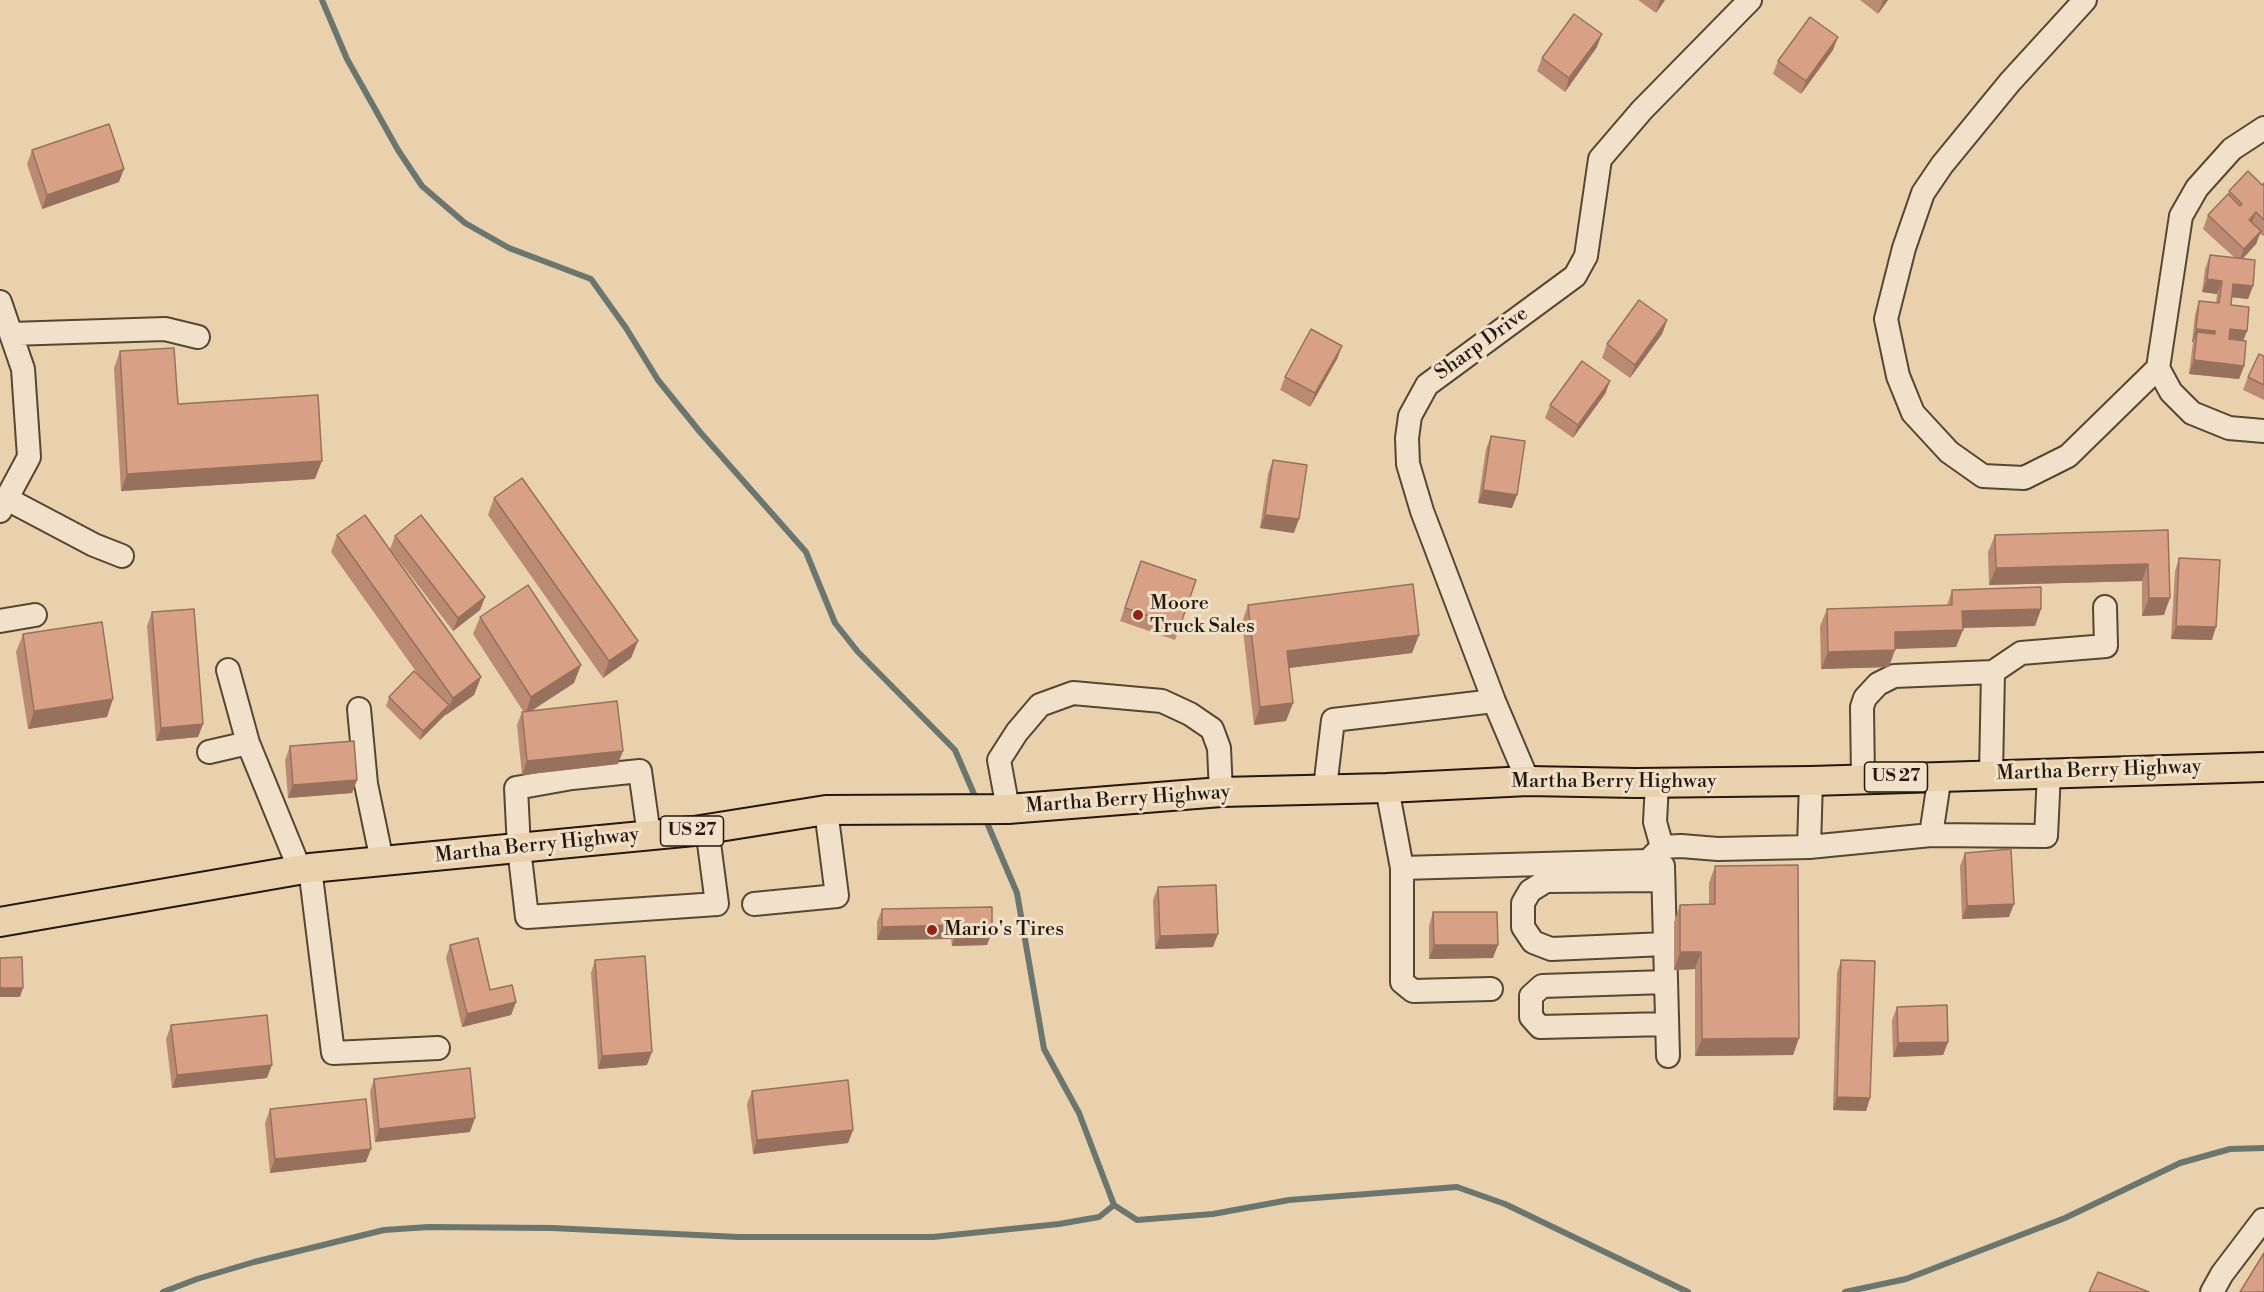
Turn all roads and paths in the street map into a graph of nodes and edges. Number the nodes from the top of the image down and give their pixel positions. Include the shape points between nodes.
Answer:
1 (1750, 0) edge
2 (2085, 0) edge
3 (2264, 128) edge
4 (0, 302) edge
5 (198, 337) dead end
6 (9, 344) edge
7 (2158, 368) junction
8 (2264, 431) edge
9 (3, 505) edge
10 (122, 556) dead end
11 (2105, 607) dead end
12 (35, 615) dead end
13 (0, 621) edge
14 (228, 670) dead end
15 (1993, 672) junction
16 (1494, 701) junction
17 (359, 709) dead end
18 (248, 743) junction
19 (209, 752) dead end
20 (2264, 767) edge
21 (2049, 772) junction
22 (1991, 774) junction
23 (1940, 775) junction
24 (1863, 779) junction
25 (1528, 781) junction
26 (1811, 781) junction
27 (1657, 783) junction
28 (1325, 788) junction
29 (1387, 788) junction
30 (1221, 792) junction
31 (1008, 809) junction
32 (826, 810) junction
33 (707, 828) junction
34 (649, 835) junction
35 (1931, 835) junction
36 (1662, 847) junction
37 (519, 848) junction
38 (1809, 848) junction
39 (382, 861) junction
40 (1402, 868) junction
41 (305, 869) junction
42 (1663, 879) junction
43 (754, 904) dead end
44 (0, 922) edge
45 (1665, 944) junction
46 (1666, 982) junction
47 (1491, 989) dead end
48 (1667, 1024) junction
49 (438, 1048) dead end
50 (1668, 1056) dead end
51 (2264, 1221) edge
52 (2212, 1292) edge

1 - 16 street, Sharp Drive via 1641,110 1600,159 1586,256 1575,276 1426,385 1410,416 1408,464
2 - 7 street via 2010,82 1923,193 1886,319 1898,376 1913,412 1949,453 1983,476 2024,478 2068,456
3 - 7 street via 2232,149 2197,188 2181,216
4 - 6 street
5 - 6 street via 165,329
6 - 9 street via 23,369 29,457
7 - 8 street via 2171,392 2192,413 2229,428
9 - 10 street
11 - 15 street via 2106,646 2021,653
12 - 13 street
14 - 18 street
15 - 22 street
15 - 24 street via 1894,676 1878,684 1862,707
16 - 25 street, Sharp Drive
16 - 28 street via 1333,720
17 - 39 street via 366,784
18 - 19 street
18 - 41 street
20 - 21 main road, Martha Berry Highway / US 27
21 - 22 main road, Martha Berry Highway / US 27
21 - 35 street via 2046,836
22 - 23 main road, Martha Berry Highway / US 27
23 - 24 main road, Martha Berry Highway / US 27
23 - 35 street
24 - 26 main road, Martha Berry Highway / US 27
25 - 27 main road, Martha Berry Highway / US 27
25 - 29 main road, Martha Berry Highway / US 27
26 - 27 main road, Martha Berry Highway / US 27
26 - 38 street
27 - 36 street via 1655,822
28 - 29 main road, Martha Berry Highway / US 27
28 - 30 main road, Martha Berry Highway / US 27
29 - 40 street
30 - 31 main road, Martha Berry Highway / US 27
30 - 31 street via 1219,748 1212,729 1190,714 1162,701 1073,693 1040,705 999,760
31 - 32 main road, Martha Berry Highway / US 27
32 - 33 main road, Martha Berry Highway / US 27
32 - 43 street via 837,896
33 - 34 main road, Martha Berry Highway / US 27
33 - 37 street via 717,904 528,917
34 - 37 main road, Martha Berry Highway / US 27
34 - 37 street via 640,771 516,788
35 - 38 street
36 - 38 street
36 - 40 street via 1648,861
36 - 42 street
37 - 39 main road, Martha Berry Highway / US 27
39 - 41 main road, Martha Berry Highway / US 27
40 - 47 street via 1402,982 1413,992
41 - 44 main road, Martha Berry Highway / US 27
41 - 49 street via 333,1053
42 - 45 street
42 - 45 street via 1546,881 1530,891 1524,903 1523,927 1533,942 1551,949
45 - 46 street
46 - 48 street
46 - 48 street via 1542,986 1531,996 1531,1017 1540,1027
48 - 50 street
51 - 52 street

